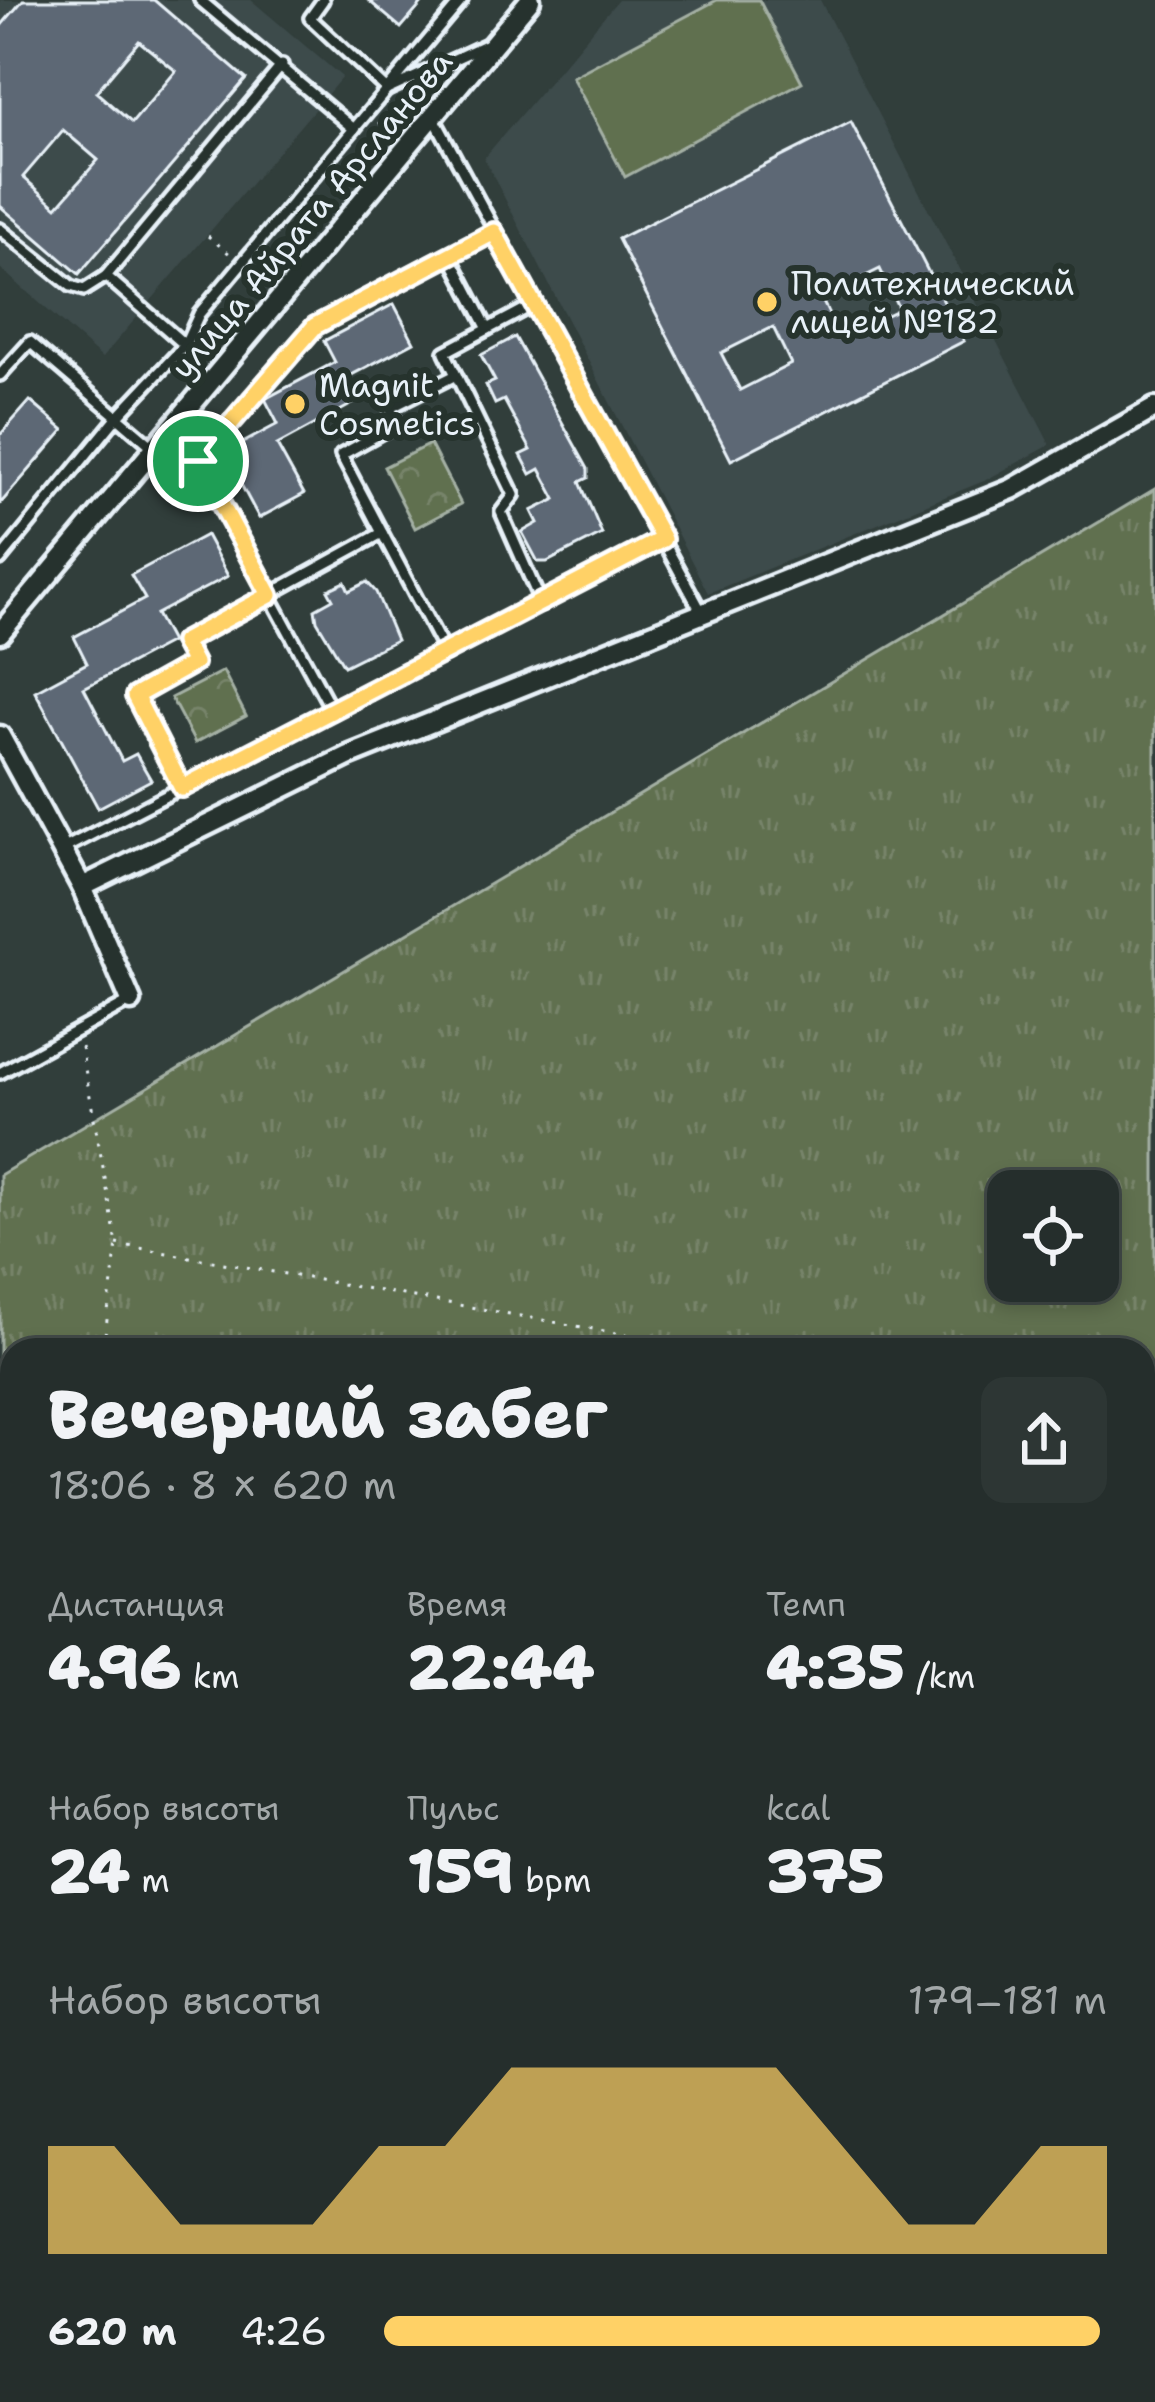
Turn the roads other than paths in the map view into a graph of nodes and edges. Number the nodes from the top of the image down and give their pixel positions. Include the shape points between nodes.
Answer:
1 (200, 0) edge
2 (323, 0) edge
3 (462, 0) edge
4 (530, 0) edge
5 (496, 40) junction
6 (282, 65) junction
7 (387, 90) junction
8 (434, 118) junction
9 (354, 129) junction
10 (0, 229) edge
11 (494, 232) junction
12 (449, 256) junction
13 (106, 276) junction
14 (533, 305) junction
15 (488, 329) junction
16 (185, 345) junction
17 (0, 375) edge
18 (456, 375) junction
19 (1155, 408) edge
20 (118, 416) junction
21 (175, 421) junction
22 (153, 448) junction
23 (198, 461) junction
24 (382, 533) junction
25 (663, 539) junction
26 (0, 560) edge
27 (270, 595) junction
28 (542, 605) junction
29 (702, 613) junction
30 (0, 633) edge
31 (446, 654) junction
32 (333, 712) junction
33 (0, 736) edge
34 (182, 788) junction
35 (61, 850) junction
36 (82, 887) junction
37 (131, 1001) joint
38 (0, 1073) edge

1 - 6 lane
2 - 7 lane via 310,18
3 - 7 lane
4 - 5 street, улица Айрата Арсланова
5 - 7 lane
5 - 8 street, улица Айрата Арсланова
6 - 9 lane
6 - 13 lane
7 - 9 lane
8 - 11 lane
8 - 21 street, улица Айрата Арсланова
9 - 16 lane via 199,314
10 - 13 lane via 70,286 84,290
11 - 12 lane
11 - 14 lane
12 - 15 lane
12 - 23 lane via 315,326
13 - 16 lane
14 - 15 lane
14 - 25 lane
15 - 18 lane via 445,352
16 - 20 lane
17 - 20 lane via 30,341
18 - 24 lane via 390,408 397,424 340,454
18 - 28 lane via 514,495 501,512
19 - 29 street via 1012,489
20 - 22 lane
20 - 26 lane
21 - 22 street, улица Айрата Арсланова
21 - 23 lane
22 - 30 street, улица Айрата Арсланова
23 - 27 lane
24 - 27 lane
24 - 31 lane
25 - 28 lane
25 - 29 lane
27 - 32 lane
27 - 34 lane via 183,642 194,663 135,696
28 - 31 lane
29 - 36 street via 347,756
31 - 32 lane
32 - 34 lane
33 - 35 street
34 - 35 lane
35 - 36 street
36 - 37 street
37 - 38 lane

